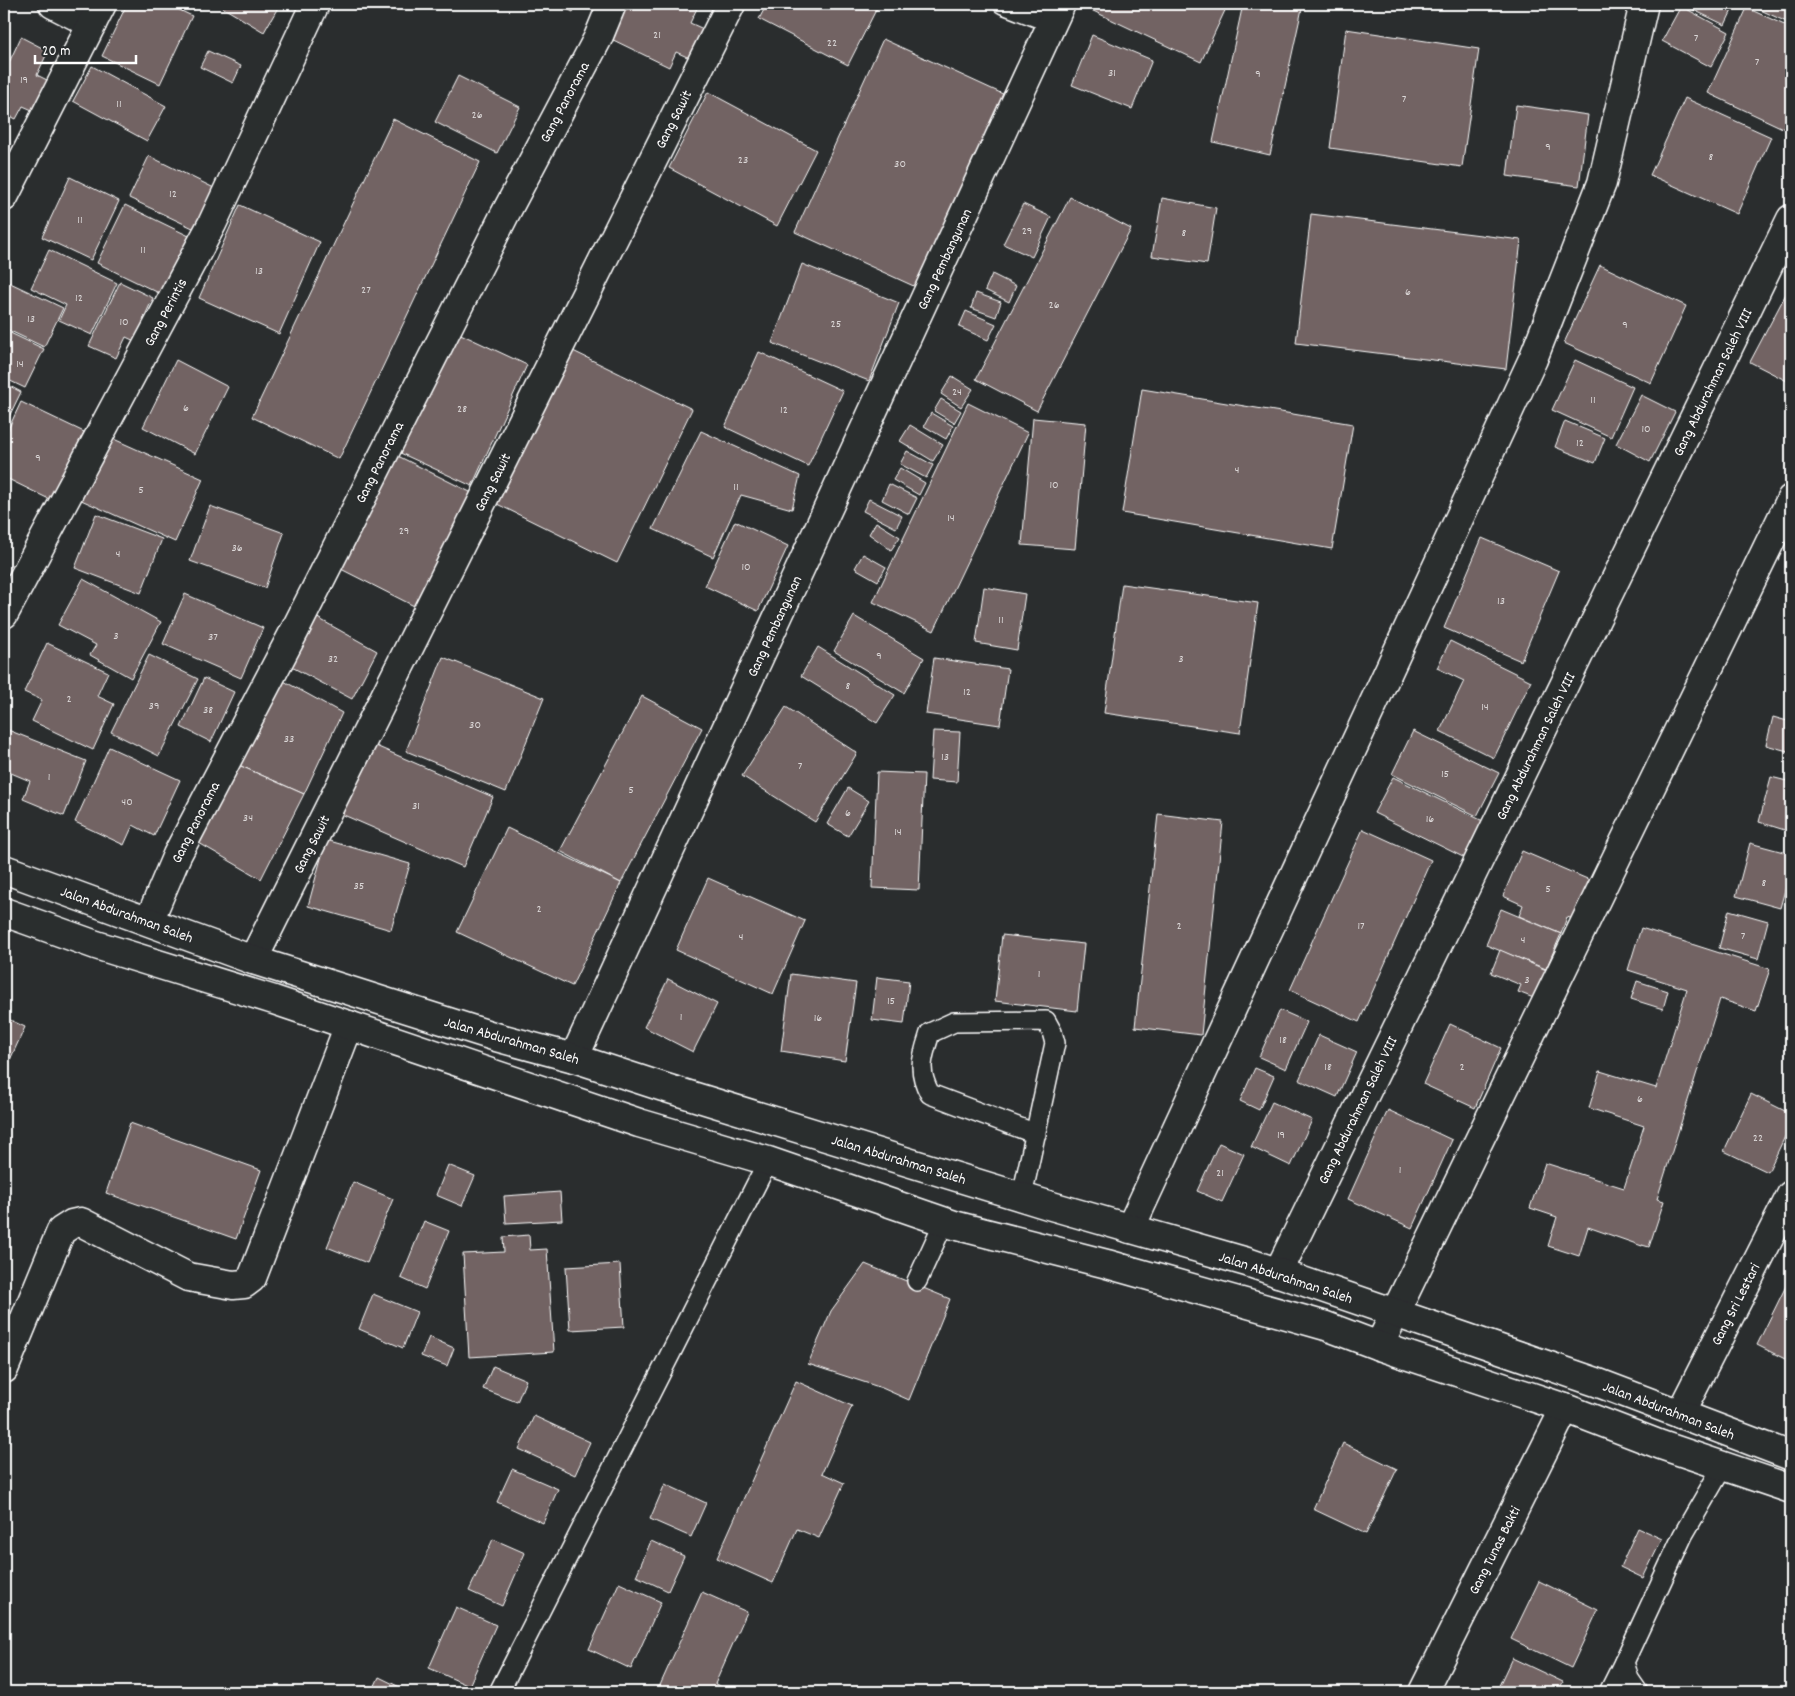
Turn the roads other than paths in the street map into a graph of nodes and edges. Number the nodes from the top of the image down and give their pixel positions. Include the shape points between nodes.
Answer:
1 (53, 4) edge
2 (315, 4) edge
3 (612, 4) edge
4 (731, 4) edge
5 (1004, 4) edge
6 (1644, 4) edge
7 (1057, 13) edge
8 (97, 14) edge
9 (4, 197) edge
10 (1791, 218) edge
11 (1791, 498) edge
12 (4, 614) edge
13 (4, 870) edge
14 (4, 912) edge
15 (149, 921) junction
16 (254, 960) junction
17 (348, 1025) junction
18 (574, 1058) junction
19 (1036, 1134) junction
20 (768, 1162) junction
21 (1791, 1195) edge
22 (1022, 1196) junction
23 (944, 1222) junction
24 (1130, 1228) junction
25 (1278, 1273) junction
26 (917, 1281) dead end
27 (1394, 1312) junction
28 (1378, 1346) junction
29 (4, 1369) edge
30 (1565, 1408) junction
31 (1680, 1414) junction
32 (1791, 1456) edge
33 (1723, 1466) junction
34 (1791, 1489) edge
35 (1624, 1662) junction
36 (499, 1692) edge
37 (1423, 1692) edge
38 (1609, 1692) edge
39 (1638, 1692) edge

1 - 8 street
2 - 12 street, Gang Perintis via 212,224
3 - 15 street, Gang Panorama via 598,38 177,855
4 - 16 street, Gang Sawit
5 - 7 lane
6 - 24 street via 1602,183 1533,359
7 - 18 street, Gang Pembangunan
8 - 9 street
10 - 25 street, Gang Abdurahman Saleh VIII
11 - 27 street
13 - 15 street, Jalan Abdurahman Saleh
14 - 17 street via 96,945
15 - 16 street, Jalan Abdurahman Saleh
16 - 18 street, Jalan Abdurahman Saleh via 496,1037
17 - 20 street via 639,1123
17 - 29 street via 252,1278 244,1284 233,1285 188,1276 81,1222 72,1224 61,1232
18 - 22 street, Jalan Abdurahman Saleh
19 - 19 lane via 930,1094 924,1083 921,1061 930,1033 954,1022 1046,1021 1055,1043
19 - 22 lane
20 - 23 street
20 - 36 lane
21 - 31 street, Gang Sri Lestari
22 - 24 street, Jalan Abdurahman Saleh
23 - 26 lane
23 - 28 street via 1317,1323
24 - 25 street, Jalan Abdurahman Saleh
25 - 27 street, Jalan Abdurahman Saleh
27 - 28 street
27 - 31 street, Jalan Abdurahman Saleh
28 - 30 street
30 - 33 street
30 - 37 street, Gang Tunas Bakti
31 - 32 street, Jalan Abdurahman Saleh
33 - 34 street
33 - 35 lane via 1683,1535
35 - 38 lane
35 - 39 lane via 1629,1679

